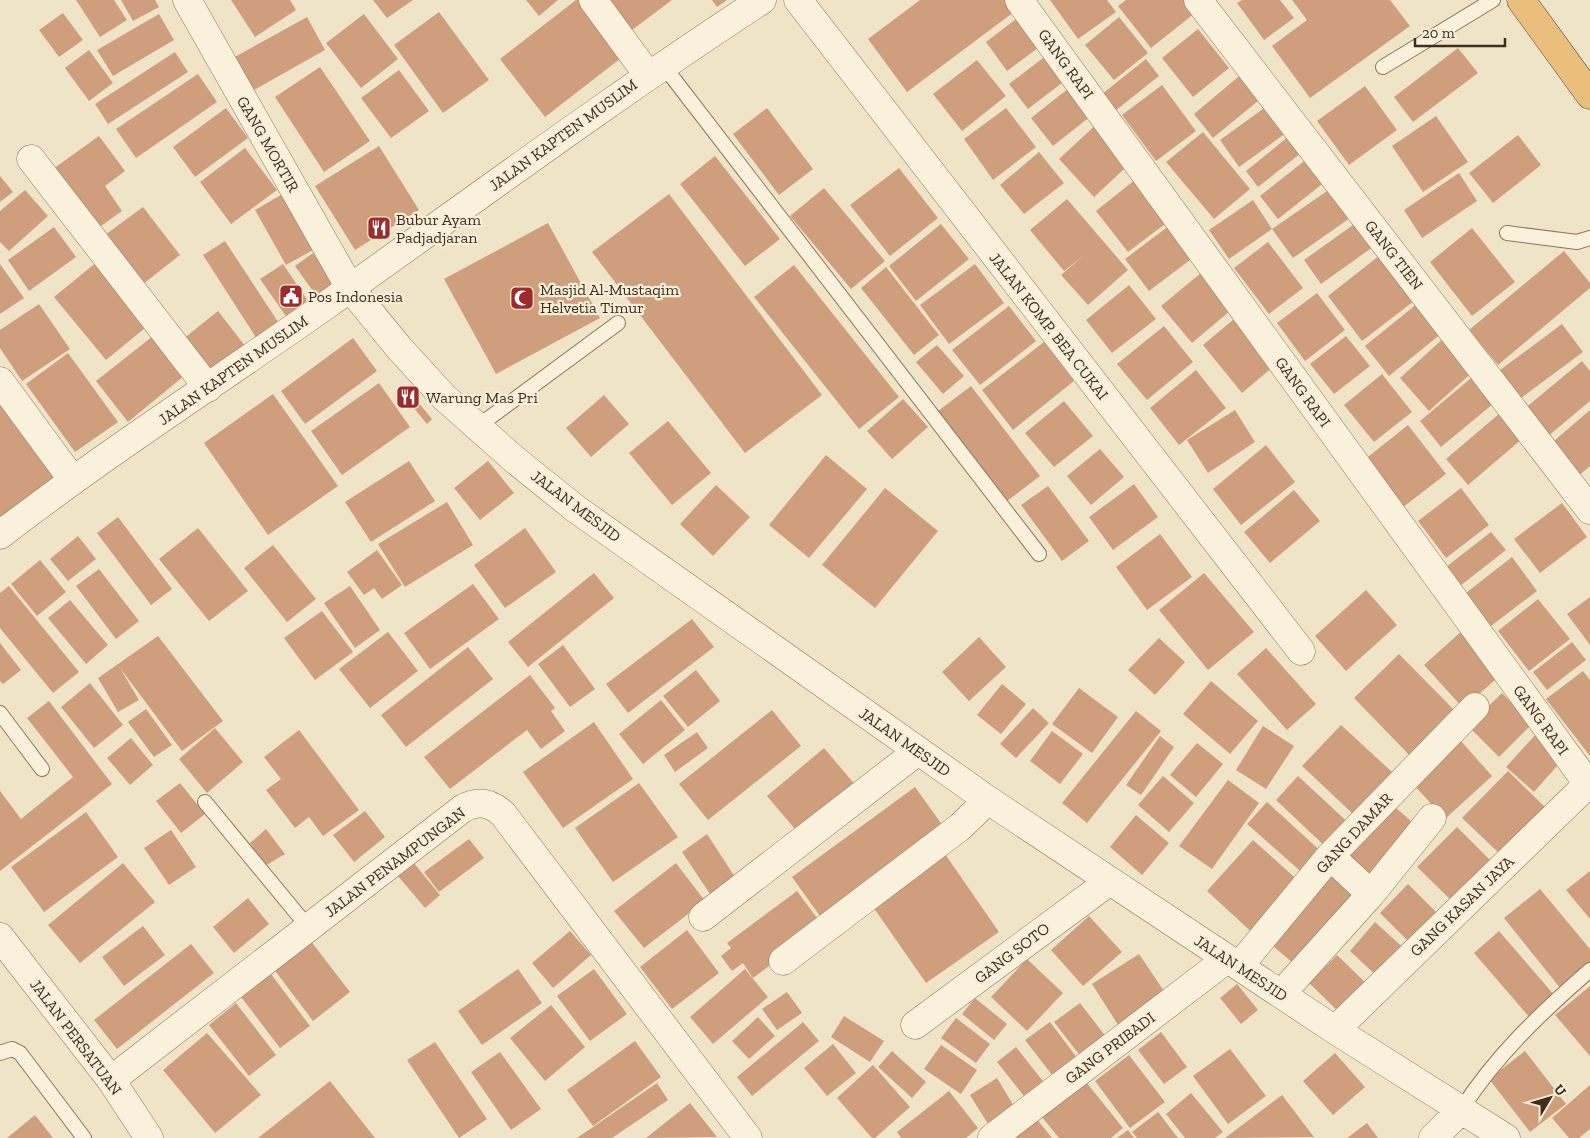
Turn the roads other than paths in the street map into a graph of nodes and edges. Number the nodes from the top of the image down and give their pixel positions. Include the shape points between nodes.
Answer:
1 (187, 0) edge
2 (593, 0) edge
3 (762, 0) edge
4 (798, 0) edge
5 (1019, 0) edge
6 (1198, 0) edge
7 (1493, 0) edge
8 (1520, 0) edge
9 (1383, 67) dead end
10 (655, 70) junction
11 (1590, 95) edge
12 (31, 159) dead end
13 (1508, 233) dead end
14 (1590, 238) edge
15 (350, 288) junction
16 (618, 323) dead end
17 (0, 382) edge
18 (208, 388) junction
19 (477, 426) junction
20 (72, 479) junction
21 (1590, 510) edge
22 (0, 535) edge
23 (1039, 554) dead end
24 (1301, 651) dead end
25 (1476, 707) dead end
26 (0, 713) edge
27 (918, 751) junction
28 (42, 769) dead end
29 (1589, 783) edge
30 (988, 800) junction
31 (205, 802) dead end
32 (1432, 818) dead end
33 (1330, 856) junction
34 (1110, 881) junction
35 (1371, 894) junction
36 (703, 917) dead end
37 (308, 927) junction
38 (0, 937) edge
39 (783, 961) dead end
40 (1233, 962) junction
41 (1590, 970) edge
42 (1281, 994) junction
43 (915, 1025) dead end
44 (1335, 1030) junction
45 (0, 1053) edge
46 (111, 1080) junction
47 (1461, 1110) junction
48 (84, 1138) edge
49 (150, 1138) edge
50 (748, 1138) edge
51 (992, 1138) edge
52 (1433, 1138) edge
53 (1506, 1138) edge

1 - 15 street, GANG MORTIR
2 - 10 street
3 - 10 street, JALAN KAPTEN MUSLIM
4 - 24 street, JALAN KOMP. BEA CUKAI
5 - 29 street, GANG RAPI
6 - 21 street, GANG TIEN
7 - 9 lane
8 - 11 highway
10 - 15 street, JALAN KAPTEN MUSLIM
10 - 23 lane
12 - 18 street
13 - 14 lane via 1577,242
15 - 18 street, JALAN KAPTEN MUSLIM
15 - 19 street, JALAN MESJID via 406,356 444,397
16 - 19 lane
17 - 20 street
18 - 20 street, JALAN KAPTEN MUSLIM
19 - 27 street, JALAN MESJID via 576,508
20 - 22 street, JALAN KAPTEN MUSLIM
25 - 33 street, GANG DAMAR
26 - 28 lane
27 - 30 street, JALAN MESJID
27 - 36 street
29 - 44 street, GANG KASAN JAYA
30 - 34 street, JALAN MESJID
30 - 39 street via 960,827
31 - 37 lane
32 - 35 street
33 - 35 street
33 - 40 street, GANG DAMAR
34 - 40 street, JALAN MESJID
34 - 43 street, GANG SOTO
35 - 42 street
37 - 46 street, JALAN PENAMPUNGAN
37 - 50 street, JALAN PENAMPUNGAN via 462,809 470,804 488,803 503,814
38 - 46 street, JALAN PERSATUAN
40 - 42 street, JALAN MESJID
40 - 51 street, GANG PRIBADI
41 - 47 lane via 1537,1016 1480,1080
42 - 44 street, JALAN MESJID
44 - 47 street, JALAN MESJID
45 - 48 lane via 12,1049 20,1053
46 - 49 street, JALAN PERSATUAN
47 - 52 street
47 - 53 street, JALAN MESJID

